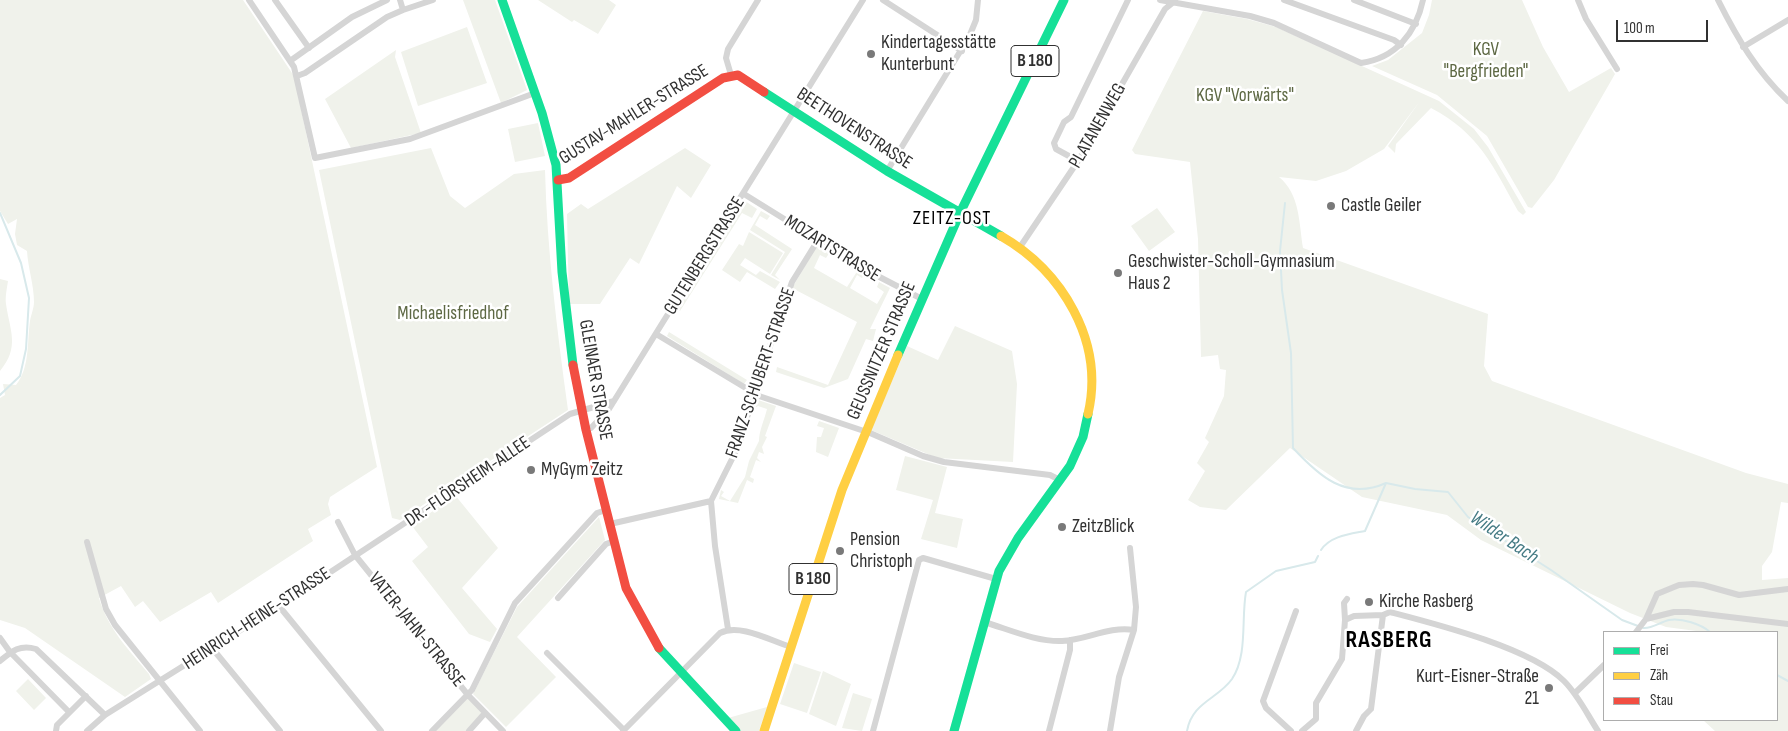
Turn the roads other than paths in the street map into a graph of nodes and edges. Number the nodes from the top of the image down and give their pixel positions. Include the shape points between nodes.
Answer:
1 (249, 0) edge
2 (275, 0) edge
3 (387, 0) edge
4 (400, 0) edge
5 (433, 0) edge
6 (502, 0) edge
7 (758, 0) edge
8 (863, 0) edge
9 (883, 0) edge
10 (978, 0) edge
11 (1064, 0) edge
12 (1128, 0) edge
13 (1160, 0) edge
14 (1284, 0) edge
15 (1354, 0) edge
16 (1423, 0) edge
17 (1578, 0) edge
18 (1718, 0) edge
19 (1175, 1) edge
20 (403, 10) junction
21 (1788, 20) edge
22 (1416, 24) junction
23 (1401, 45) junction
24 (1743, 47) junction
25 (309, 48) junction
26 (962, 51) junction
27 (290, 61) junction
28 (1618, 69) dead end
29 (731, 75) junction
30 (298, 76) junction
31 (535, 93) junction
32 (1788, 101) edge
33 (794, 110) junction
34 (1078, 161) junction
35 (887, 171) junction
36 (558, 180) junction
37 (744, 194) junction
38 (960, 213) junction
39 (818, 240) junction
40 (1020, 247) junction
41 (922, 298) junction
42 (656, 334) junction
43 (754, 394) junction
44 (614, 401) junction
45 (581, 411) junction
46 (586, 430) junction
47 (865, 431) junction
48 (1060, 480) junction
49 (712, 501) junction
50 (606, 510) junction
51 (338, 522) dead end
52 (610, 524) junction
53 (614, 541) junction
54 (87, 542) dead end
55 (1130, 548) dead end
56 (355, 555) junction
57 (996, 579) junction
58 (1788, 589) edge
59 (558, 598) dead end
60 (1347, 599) dead end
61 (279, 606) junction
62 (1296, 611) dead end
63 (1383, 615) junction
64 (1345, 620) junction
65 (984, 622) junction
66 (1788, 624) edge
67 (1641, 626) edge
68 (728, 629) junction
69 (1134, 630) junction
70 (0, 638) edge
71 (1070, 640) junction
72 (212, 648) junction
73 (791, 648) junction
74 (10, 652) junction
75 (548, 653) dead end
76 (0, 661) edge
77 (1603, 666) edge
78 (682, 673) junction
79 (159, 682) junction
80 (1575, 693) junction
81 (468, 695) junction
82 (86, 696) junction
83 (69, 712) junction
84 (486, 713) junction
85 (106, 715) junction
86 (623, 730) edge
87 (764, 730) edge
88 (56, 731) edge
89 (87, 731) edge
90 (200, 731) edge
91 (280, 731) edge
92 (381, 731) edge
93 (432, 731) edge
94 (469, 731) edge
95 (503, 731) edge
96 (736, 731) edge
97 (873, 731) edge
98 (954, 731) edge
99 (1049, 731) edge
100 (1110, 731) edge
101 (1291, 731) edge
102 (1302, 731) edge
103 (1356, 731) edge
104 (1598, 731) edge

1 - 27 street
2 - 25 street
3 - 25 street via 352,17
4 - 20 street
5 - 20 street
6 - 31 street, GLEINAER STRASSE
7 - 29 street, GUSTAV-MAHLER-STRASSE via 728,49 726,58
8 - 33 street, GUTENBERGSTRASSE
9 - 26 street
10 - 26 street via 976,20
11 - 38 street, GEUSSNITZER STRASSE / B 180
12 - 34 street via 1071,117 1064,122 1054,143 1056,150
13 - 19 street
14 - 23 street
15 - 22 street
16 - 22 street
17 - 28 street via 1586,19
18 - 24 street
19 - 23 street via 1274,23 1361,63
19 - 34 street, PLATANENWEG via 1165,9
20 - 30 street via 387,17 306,74
21 - 24 street
22 - 23 street
24 - 32 street
25 - 27 street
26 - 35 street
27 - 30 street
29 - 33 street, BEETHOVENSTRASSE via 743,77
29 - 36 street, GUSTAV-MAHLER-STRASSE via 569,178
30 - 31 street via 315,158 425,134
31 - 36 street, GLEINAER STRASSE
33 - 35 street, BEETHOVENSTRASSE
33 - 37 street, GUTENBERGSTRASSE
34 - 40 street, PLATANENWEG
35 - 38 street, BEETHOVENSTRASSE
36 - 45 street, GLEINAER STRASSE via 562,272
37 - 39 street, MOZARTSTRASSE
37 - 42 street, GUTENBERGSTRASSE
38 - 40 street, BEETHOVENSTRASSE
38 - 41 street, GEUSSNITZER STRASSE / B 180
39 - 41 street, MOZARTSTRASSE via 879,278
39 - 43 street, FRANZ-SCHUBERT-STRASSE via 792,282
40 - 48 street, BEETHOVENSTRASSE via 1045,268 1070,302 1082,328 1090,359 1092,393 1089,416 1079,448
41 - 47 street, GEUSSNITZER STRASSE / B 180
42 - 43 street
42 - 44 street, GUTENBERGSTRASSE
43 - 47 street
43 - 49 street, FRANZ-SCHUBERT-STRASSE via 739,444
44 - 45 street
44 - 46 street, GUTENBERGSTRASSE
45 - 46 street, GLEINAER STRASSE
45 - 56 street, DR.-FLÖRSHEIM-ALLEE via 570,414
46 - 50 street, GLEINAER STRASSE
47 - 48 street via 923,456 1050,475
47 - 73 street, GEUSSNITZER STRASSE / B 180 via 844,483
48 - 57 street, BEETHOVENSTRASSE via 1011,547
49 - 52 street
49 - 68 street, FRANZ-SCHUBERT-STRASSE via 715,546
50 - 52 street, GLEINAER STRASSE
50 - 81 street via 597,513 515,603
51 - 56 street, VATER-JAHN-STRASSE
52 - 53 street, GLEINAER STRASSE
53 - 59 street via 606,544
53 - 78 street, GLEINAER STRASSE via 633,604 658,646
54 - 79 street via 106,610
55 - 69 street via 1136,607
56 - 61 street, HEINRICH-HEINE-STRASSE
56 - 81 street, VATER-JAHN-STRASSE
57 - 65 street, BEETHOVENSTRASSE
57 - 97 street via 923,558 919,560
58 - 67 street via 1739,595 1703,585 1679,585 1657,594
60 - 64 street via 1344,603
61 - 72 street, HEINRICH-HEINE-STRASSE
61 - 92 street
62 - 101 street via 1263,702
63 - 64 street via 1354,616
63 - 80 street via 1390,612 1408,616 1498,645 1547,667
63 - 103 street via 1371,709
64 - 102 street via 1342,659 1316,703 1316,719
65 - 71 street via 1046,640
65 - 98 street, BEETHOVENSTRASSE
66 - 67 street via 1674,612
68 - 73 street
68 - 78 street via 720,633
69 - 71 street via 1110,630
69 - 100 street via 1119,677
70 - 74 street
71 - 99 street
72 - 79 street, HEINRICH-HEINE-STRASSE
72 - 91 street
73 - 87 street, GEUSSNITZER STRASSE / B 180
74 - 76 street
74 - 82 street via 26,646 36,649
74 - 83 street
75 - 86 street
77 - 80 street
78 - 86 street
78 - 96 street, GLEINAER STRASSE
79 - 85 street, HEINRICH-HEINE-STRASSE
79 - 90 street
80 - 104 street
81 - 84 street, VATER-JAHN-STRASSE
81 - 93 street
82 - 83 street
82 - 85 street
83 - 88 street via 57,725
84 - 94 street
84 - 95 street, VATER-JAHN-STRASSE
85 - 89 street, HEINRICH-HEINE-STRASSE

